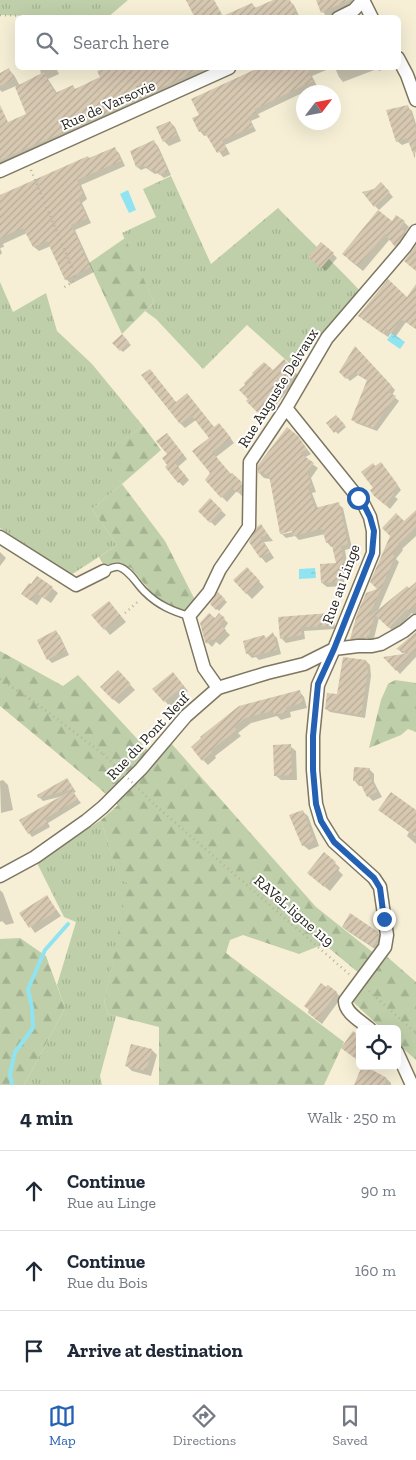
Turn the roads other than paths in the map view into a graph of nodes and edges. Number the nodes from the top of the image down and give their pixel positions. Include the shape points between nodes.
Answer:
1 (363, 0) edge
2 (344, 15) edge
3 (370, 15) edge
4 (401, 61) edge
5 (225, 70) edge
6 (412, 73) edge
7 (416, 100) edge
8 (0, 171) edge
9 (416, 230) edge
10 (286, 408) junction
11 (0, 537) edge
12 (104, 570) joint
13 (189, 616) junction
14 (416, 621) edge
15 (334, 649) junction
16 (218, 688) junction
17 (0, 876) edge
18 (365, 1025) edge
19 (401, 1061) edge
20 (412, 1085) edge

1 - 2 street via 358,8
1 - 3 street
4 - 6 street
5 - 8 street, Rue de Varsovie
6 - 7 street
9 - 10 street, Rue Auguste Delvaux via 328,338
10 - 13 street, Rue Auguste Delvaux via 250,462 249,527 220,569 209,592
10 - 15 street, Rue au Linge via 364,505 374,531 372,553
11 - 12 street via 76,584
12 - 13 lane via 121,568 168,610
13 - 16 street via 204,668
14 - 15 street, Rue du Pont Neuf via 381,644
15 - 16 street, Rue du Pont Neuf via 304,664
15 - 18 street, Rue au Linge via 318,684 313,770 321,821 334,842 374,878 380,888 387,935 385,947 346,997 345,1007
16 - 17 street, Rue du Pont Neuf via 186,716 103,807 41,852
19 - 20 street

